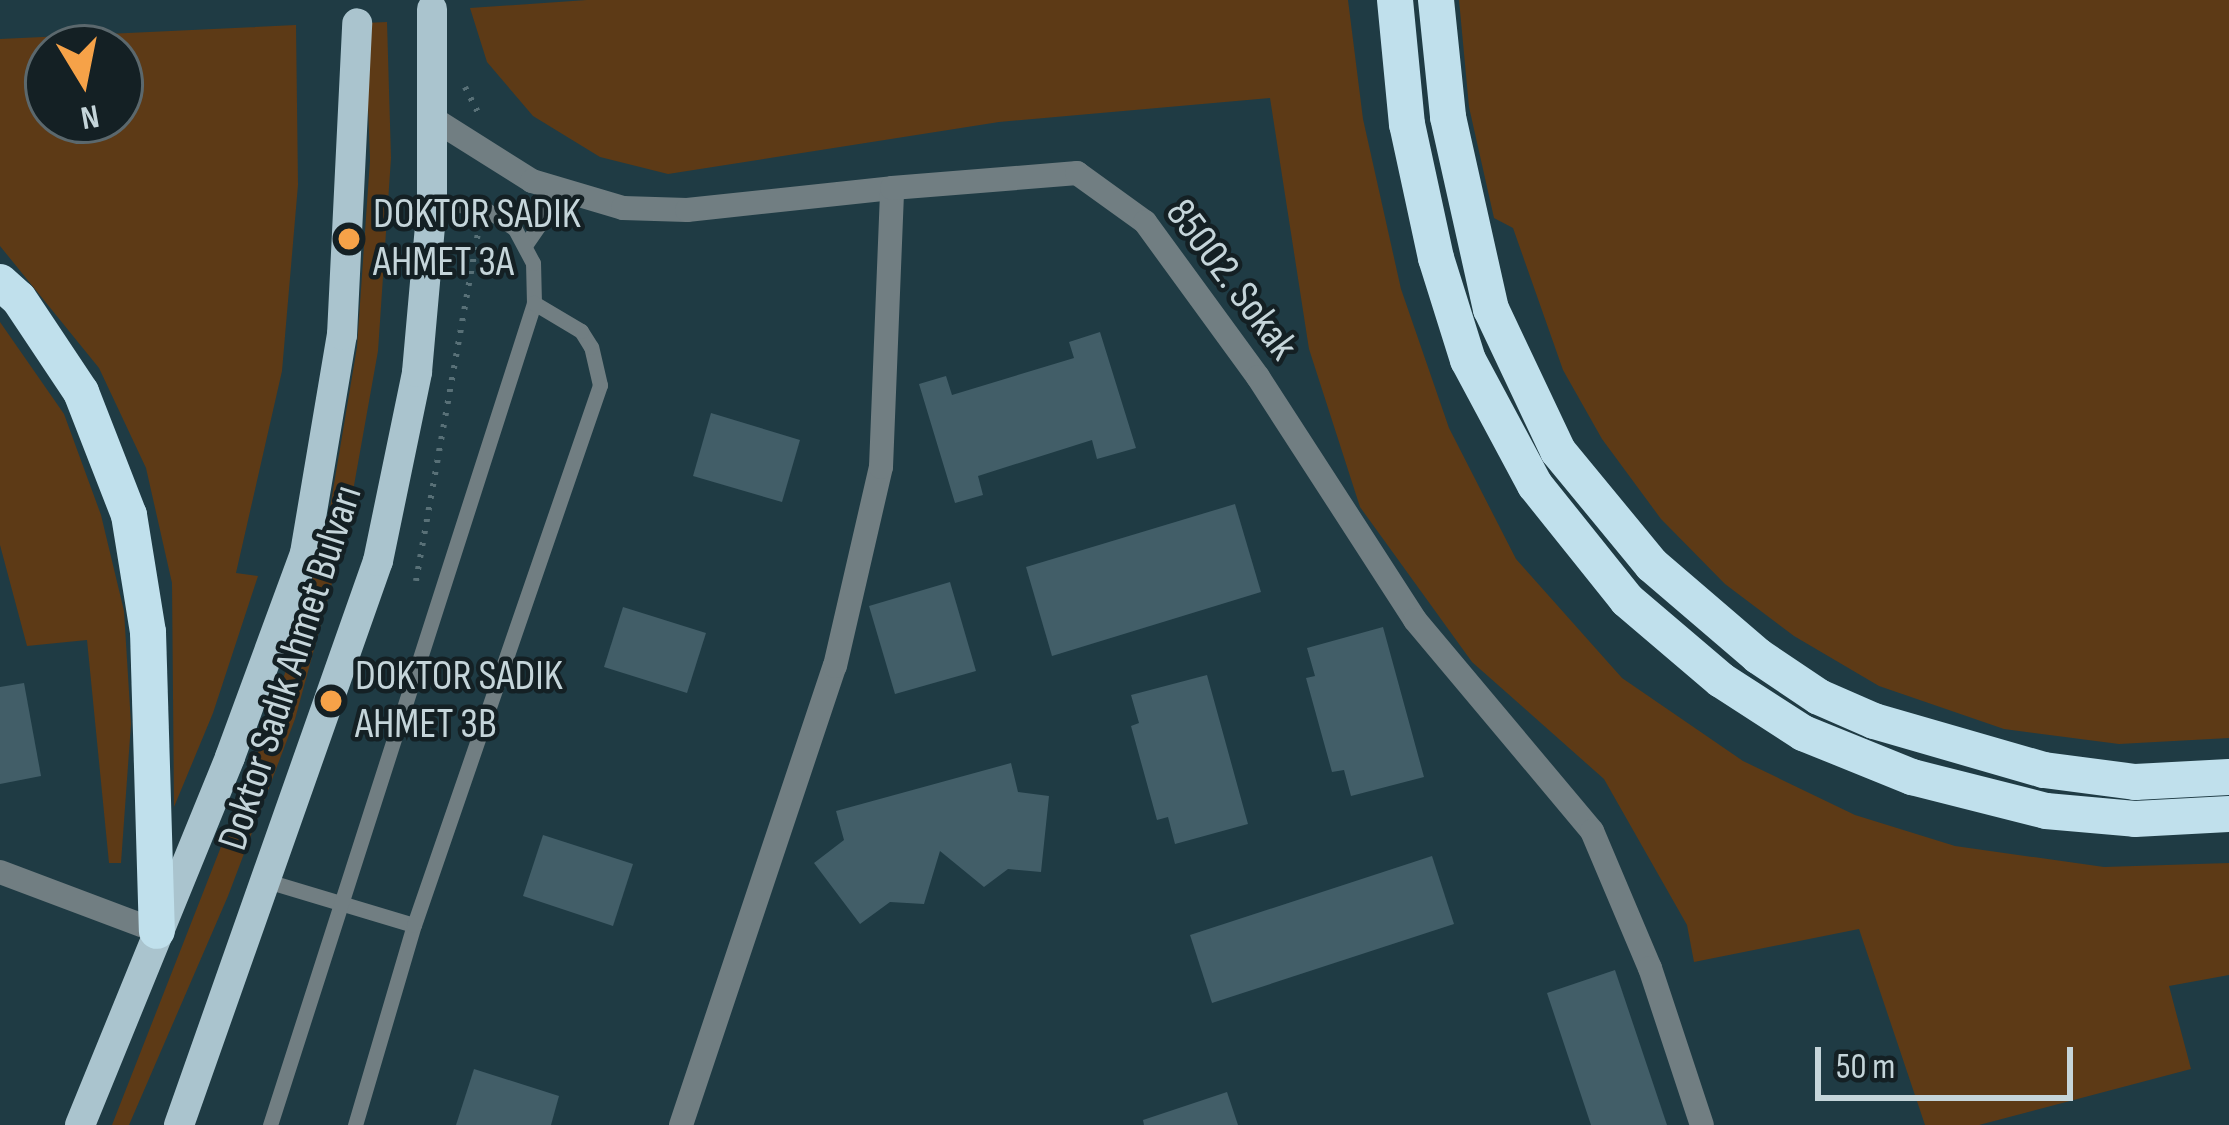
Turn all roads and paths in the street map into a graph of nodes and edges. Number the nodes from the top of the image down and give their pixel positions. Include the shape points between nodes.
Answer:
1 (1395, 0) edge
2 (1436, 0) edge
3 (432, 9) dead end
4 (357, 23) dead end
5 (432, 118) junction
6 (892, 188) junction
7 (561, 194) junction
8 (432, 203) junction
9 (526, 244) junction
10 (0, 282) edge
11 (534, 303) junction
12 (2229, 777) edge
13 (2229, 814) edge
14 (0, 872) edge
15 (267, 880) junction
16 (340, 903) junction
17 (414, 925) junction
18 (158, 931) junction
19 (80, 1125) edge
20 (179, 1125) edge
21 (270, 1125) edge
22 (355, 1125) edge
23 (682, 1125) edge
24 (1702, 1125) edge

1 - 13 highway via 1407,124 1468,360 1535,485 1627,599 1720,680 1803,733 1912,777 2046,811 2135,819
2 - 12 highway via 1448,116 1491,309 1558,451 1652,566 1758,656 1874,721 2044,770 2135,782
3 - 5 main road, Doktor Sadık Ahmet Bulvarı
4 - 18 main road, Doktor Sadık Ahmet Bulvarı via 342,335 304,553
5 - 7 street, 85002. Sokak
5 - 8 main road, Doktor Sadık Ahmet Bulvarı
6 - 7 street, 85002. Sokak via 655,211
6 - 23 street via 876,489 836,666
6 - 24 street, 85002. Sokak via 1077,173 1145,222 1258,377 1414,620 1592,831 1650,968
7 - 9 lane
8 - 9 lane via 482,207
8 - 15 main road, Doktor Sadık Ahmet Bulvarı via 417,372 378,561
9 - 11 lane
10 - 18 highway via 81,392 129,515 148,632
11 - 16 lane
11 - 17 lane via 580,331 600,385
14 - 18 street
15 - 16 lane
15 - 20 main road, Doktor Sadık Ahmet Bulvarı
16 - 17 lane
16 - 21 lane
17 - 22 lane
18 - 19 main road, Doktor Sadık Ahmet Bulvarı

